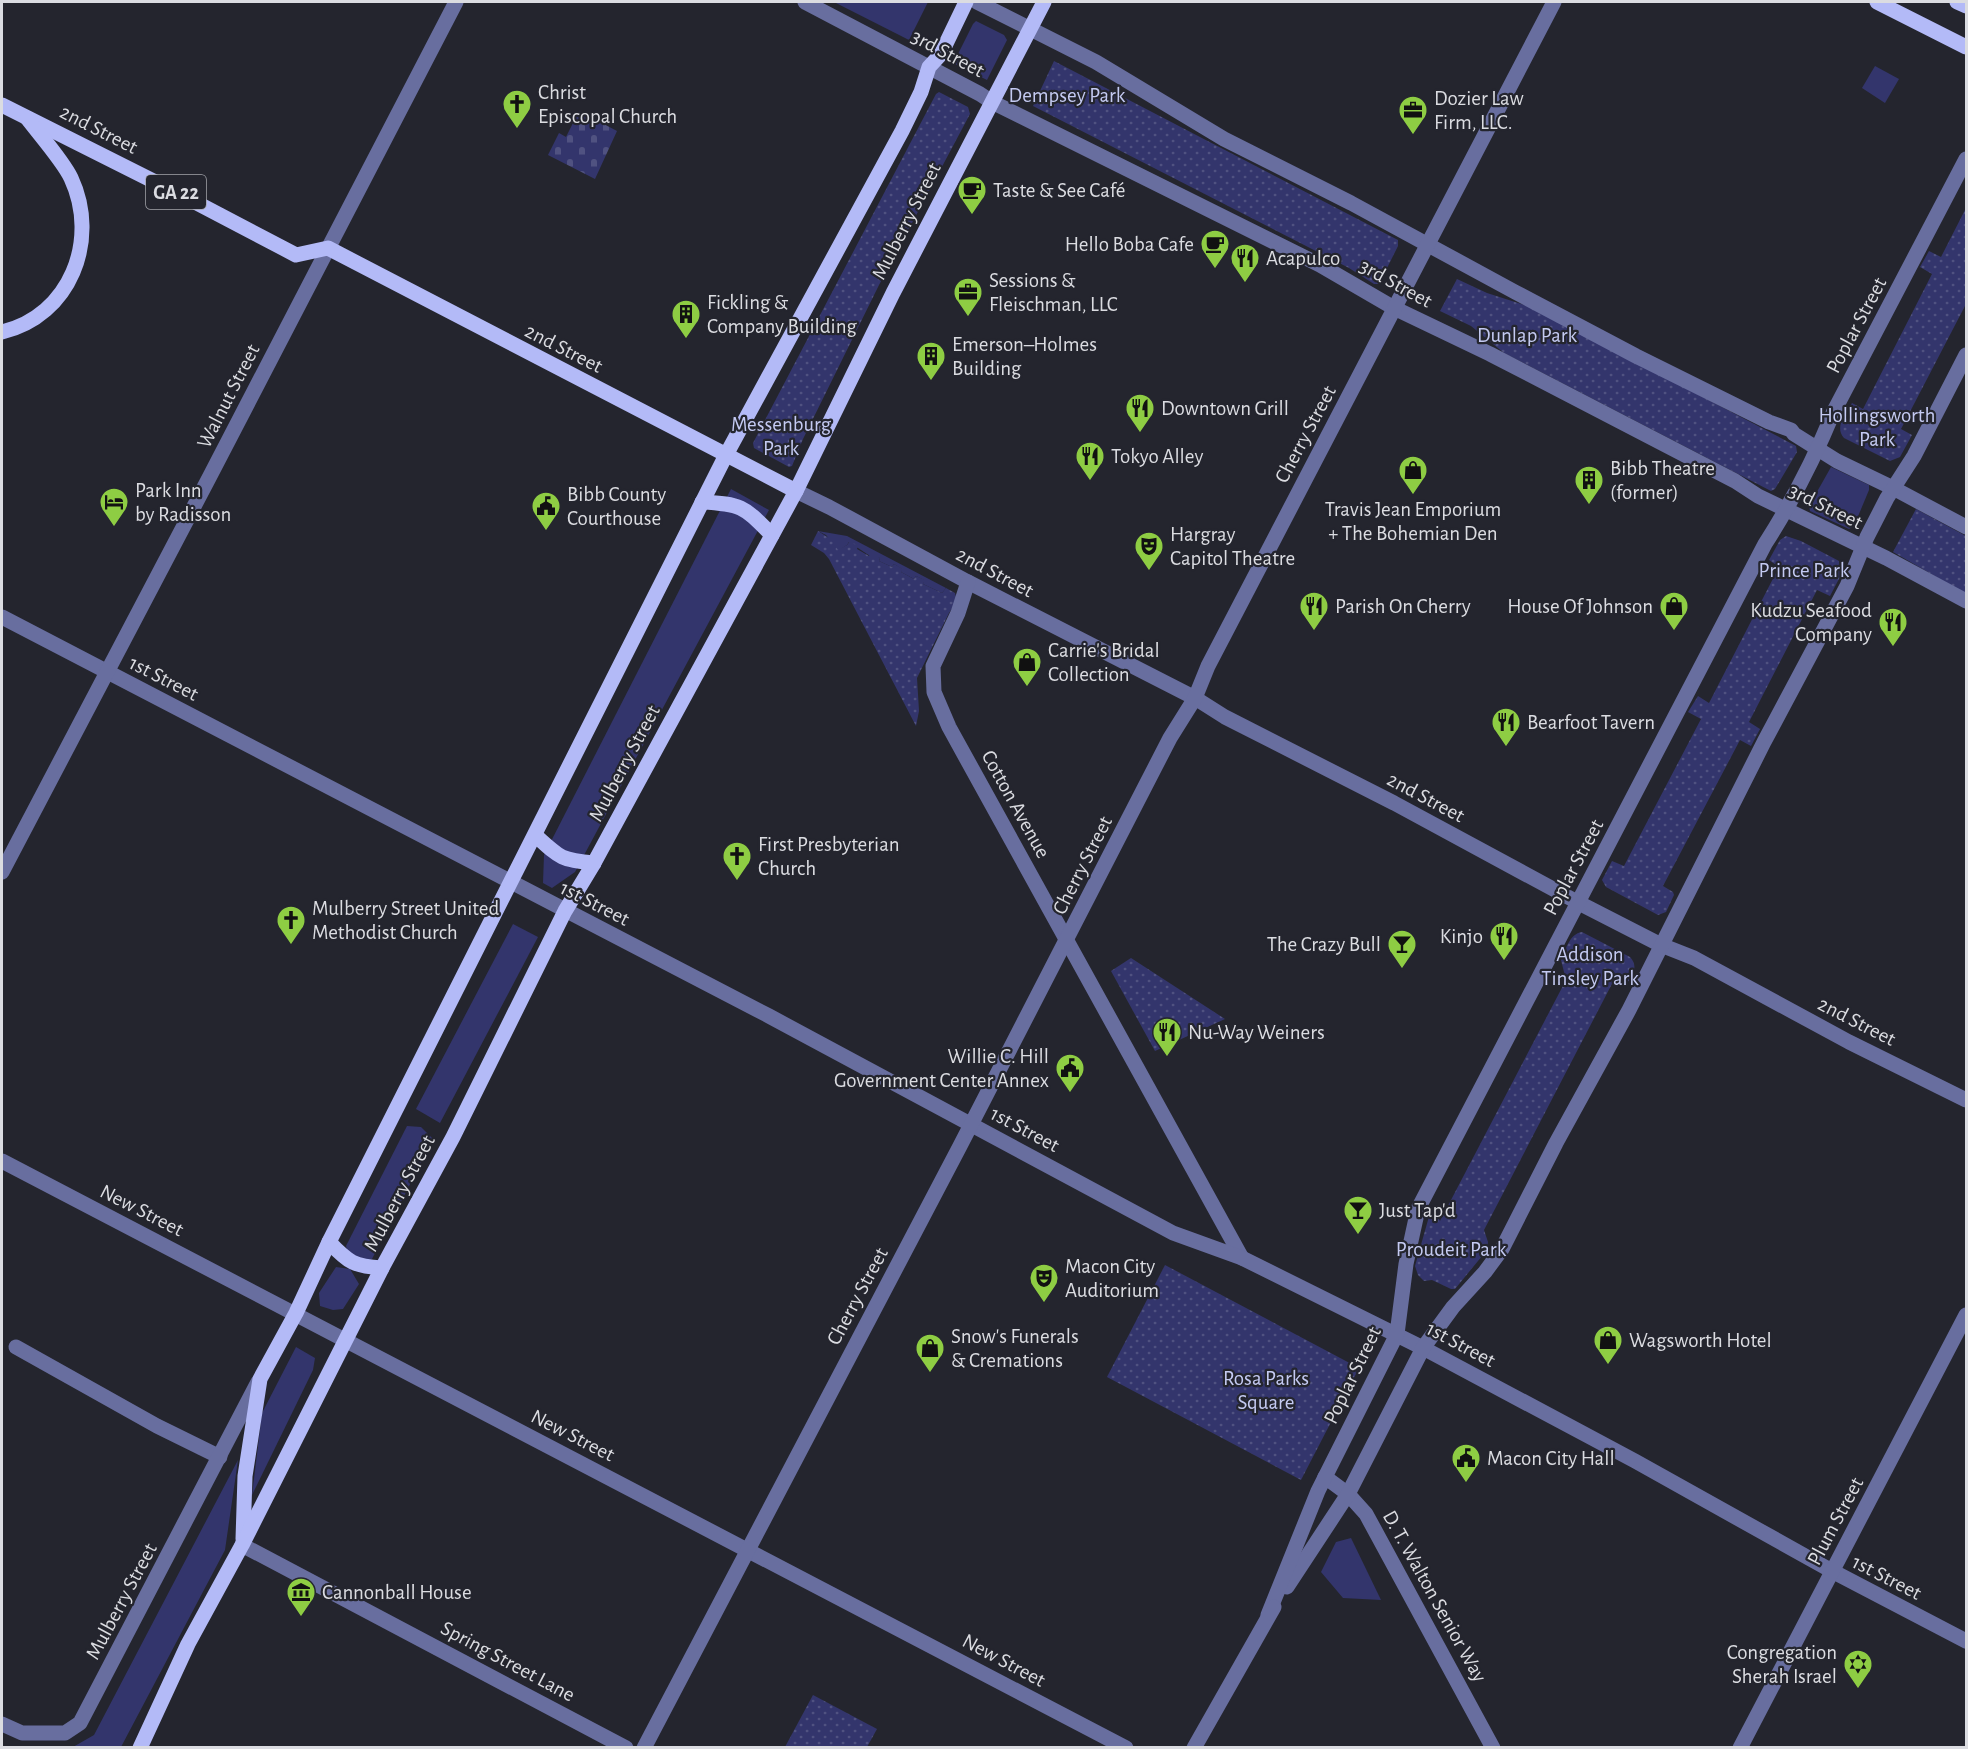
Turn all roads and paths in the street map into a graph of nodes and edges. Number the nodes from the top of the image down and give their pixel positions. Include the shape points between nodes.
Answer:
1 (456, 2) edge
2 (805, 2) edge
3 (966, 2) edge
4 (977, 2) edge
5 (1044, 2) edge
6 (1554, 2) edge
7 (1876, 2) edge
8 (1957, 2) edge
9 (1966, 6) edge
10 (1030, 28) junction
11 (1966, 47) edge
12 (929, 67) junction
13 (992, 102) junction
14 (2, 105) edge
15 (25, 116) junction
16 (1966, 159) edge
17 (1428, 244) junction
18 (328, 248) junction
19 (1394, 308) junction
20 (2, 332) edge
21 (1966, 355) edge
22 (1818, 449) junction
23 (726, 455) junction
24 (1893, 488) junction
25 (796, 491) junction
26 (702, 502) junction
27 (1787, 510) junction
28 (1966, 527) edge
29 (772, 535) junction
30 (1863, 548) junction
31 (968, 582) junction
32 (1966, 601) edge
33 (2, 617) edge
34 (107, 672) junction
35 (1195, 698) junction
36 (535, 835) junction
37 (594, 863) junction
38 (2, 872) edge
39 (512, 883) junction
40 (1579, 903) junction
41 (565, 911) junction
42 (1067, 940) junction
43 (1661, 945) junction
44 (1966, 1100) edge
45 (972, 1124) junction
46 (2, 1161) edge
47 (329, 1242) junction
48 (1242, 1258) junction
49 (382, 1268) junction
50 (296, 1313) junction
51 (1966, 1315) edge
52 (1397, 1335) junction
53 (346, 1340) junction
54 (16, 1347) dead end
55 (1423, 1348) junction
56 (260, 1379) junction
57 (220, 1457) junction
58 (1325, 1477) junction
59 (1348, 1494) junction
60 (242, 1545) junction
61 (748, 1548) junction
62 (1832, 1571) junction
63 (1268, 1615) junction
64 (1966, 1641) edge
65 (2, 1724) edge
66 (140, 1748) edge
67 (626, 1748) edge
68 (644, 1748) edge
69 (1126, 1748) edge
70 (1194, 1748) edge
71 (1493, 1748) edge
72 (1740, 1748) edge

1 - 18 street, Walnut Street
2 - 12 street, 3rd Street
3 - 12 main road, Mulberry Street via 941,54
4 - 10 street
5 - 10 main road, Mulberry Street
6 - 17 street, Cherry Street
7 - 11 main road
8 - 9 main road
10 - 13 main road, Mulberry Street
10 - 17 street via 1096,62 1224,140
12 - 13 street, 3rd Street
12 - 23 main road, Mulberry Street via 902,131
13 - 19 street, 3rd Street via 1320,265
13 - 25 main road, Mulberry Street
14 - 15 main road, 2nd Street / GA 22
15 - 18 main road, 2nd Street / GA 22 via 296,255
15 - 20 main road via 71,176 83,226 81,254 67,285 44,313
16 - 22 street, Poplar Street via 1833,413
17 - 19 street, Cherry Street
17 - 22 street via 1636,356 1791,430
18 - 23 main road, 2nd Street
18 - 34 street, Walnut Street
19 - 27 street, 3rd Street via 1500,359
19 - 35 street, Cherry Street
21 - 24 street, Poplar Street via 1914,456
22 - 24 street
22 - 27 street, Poplar Street
23 - 25 main road, 2nd Street
23 - 26 main road, Mulberry Street
24 - 28 street
24 - 30 street, Poplar Street
25 - 29 main road, Mulberry Street
25 - 31 street, 2nd Street
26 - 29 main road via 730,503 748,510
26 - 36 main road, Mulberry Street
27 - 30 street, 3rd Street
27 - 40 street, Poplar Street via 1765,544
29 - 37 main road, Mulberry Street
30 - 32 street, 3rd Street
30 - 43 street, Poplar Street
31 - 35 street, 2nd Street
31 - 42 street, Cotton Avenue via 958,614 933,666 936,699
33 - 34 street, 1st Street
34 - 38 street, Walnut Street
34 - 39 street, 1st Street
35 - 40 street, 2nd Street
35 - 42 street, Cherry Street via 1170,738
36 - 37 main road via 568,861
36 - 39 main road, Mulberry Street
37 - 41 main road, Mulberry Street
39 - 41 street, 1st Street
39 - 47 main road, Mulberry Street
40 - 43 street, 2nd Street
40 - 52 street, Poplar Street via 1418,1209
41 - 45 street, 1st Street
41 - 49 main road, Mulberry Street via 453,1137
42 - 45 street, Cherry Street
42 - 48 street, Cotton Avenue
43 - 44 street, 2nd Street via 1694,958
43 - 55 street, Poplar Street via 1502,1249
45 - 48 street, 1st Street via 1173,1233
45 - 61 street, Cherry Street
46 - 50 street, New Street
47 - 49 main road via 345,1259 361,1267
47 - 50 main road, Mulberry Street
48 - 52 street, 1st Street
49 - 53 main road, Mulberry Street
50 - 53 street, New Street
50 - 56 main road, Mulberry Street
51 - 62 street, Plum Street
52 - 55 street, 1st Street
52 - 58 street, Poplar Street
53 - 60 main road, Mulberry Street
53 - 61 street, New Street
54 - 57 street
55 - 59 street, Poplar Street
55 - 62 street, 1st Street
56 - 57 street, Mulberry Street
56 - 60 main road, Mulberry Street via 245,1476
57 - 65 street, Mulberry Street via 80,1723 65,1733 22,1733
58 - 59 street, D. T. Walton Senior Way
58 - 63 street, Poplar Street
59 - 63 street, Poplar Street
59 - 71 street, D. T. Walton Senior Way via 1366,1514
60 - 66 main road, Mulberry Street via 188,1644
60 - 67 street, Spring Street Lane
61 - 68 street, Cherry Street
61 - 69 street, New Street
62 - 64 street, 1st Street
62 - 72 street, Plum Street
63 - 70 street, Poplar Street

